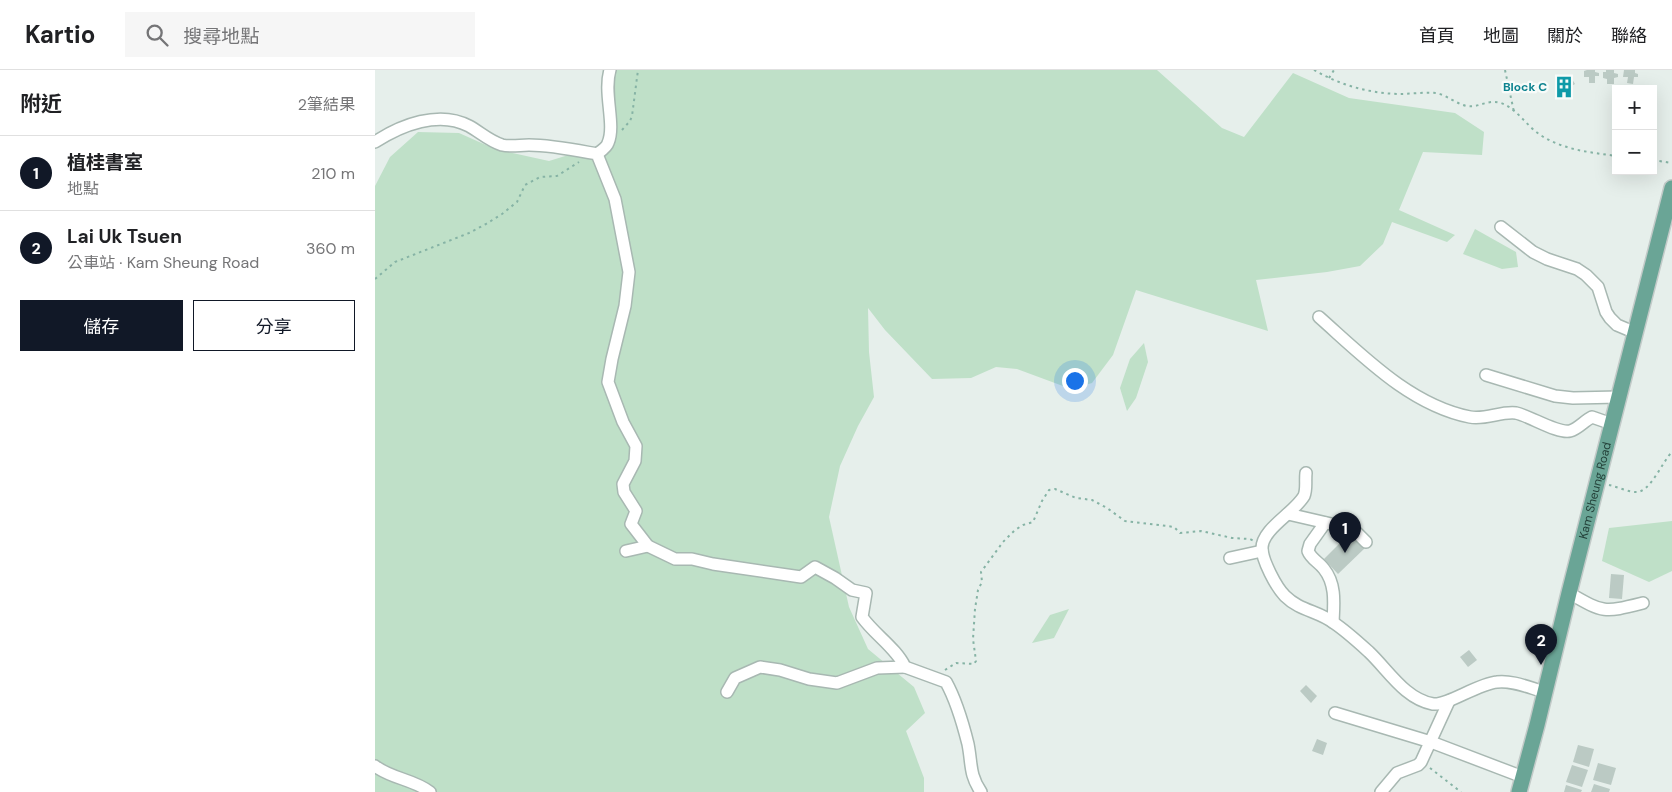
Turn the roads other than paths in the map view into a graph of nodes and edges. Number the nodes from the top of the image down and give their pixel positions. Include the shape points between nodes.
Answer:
1 (610, 70) edge
2 (375, 142) edge
3 (597, 154) junction
4 (1672, 188) edge
5 (1501, 227) dead end
6 (1319, 317) dead end
7 (1636, 334) junction
8 (1486, 375) dead end
9 (1619, 397) junction
10 (1612, 424) junction
11 (1306, 474) dead end
12 (1288, 514) junction
13 (1325, 523) junction
14 (1366, 542) dead end
15 (648, 546) junction
16 (625, 551) dead end
17 (1261, 551) junction
18 (1230, 558) dead end
19 (1569, 592) junction
20 (1643, 603) dead end
21 (1333, 622) junction
22 (905, 667) junction
23 (727, 692) dead end
24 (1545, 692) junction
25 (1449, 701) junction
26 (1335, 713) dead end
27 (1431, 742) junction
28 (375, 766) edge
29 (1523, 777) junction
30 (430, 792) edge
31 (981, 792) edge
32 (1381, 792) edge
33 (1519, 792) edge

1 - 3 street via 607,80 610,132 608,144
2 - 3 street via 409,124 436,119 457,121 501,145
3 - 15 street via 615,198 629,272 608,382 636,446 635,461 623,484 636,512 631,524
4 - 7 main road, Kam Sheung Road
5 - 7 street via 1533,252 1586,275 1597,287 1610,318
6 - 10 street via 1406,389 1456,413 1478,418 1520,414 1566,432 1592,417
7 - 9 main road, Kam Sheung Road
8 - 9 street via 1555,396
9 - 10 main road, Kam Sheung Road
10 - 19 main road, Kam Sheung Road
11 - 12 street via 1304,496
12 - 13 street
12 - 17 street via 1269,532
13 - 14 street via 1353,529
13 - 21 street via 1308,551 1331,582
15 - 16 street
15 - 22 street via 675,559 801,577 815,567 852,590 866,593 862,617
17 - 18 street
17 - 21 street via 1286,597
19 - 20 street via 1607,611
19 - 24 main road, Kam Sheung Road
21 - 25 street via 1403,688 1435,704
22 - 23 street via 877,668 837,683 760,667 735,678
22 - 31 street via 946,682 967,743 970,769
24 - 25 street via 1497,682 1473,688
24 - 29 main road, Kam Sheung Road
25 - 27 street
26 - 27 street
27 - 29 street
27 - 32 street via 1418,765 1399,772
28 - 30 street via 389,775 419,784
29 - 33 main road, Kam Sheung Road

